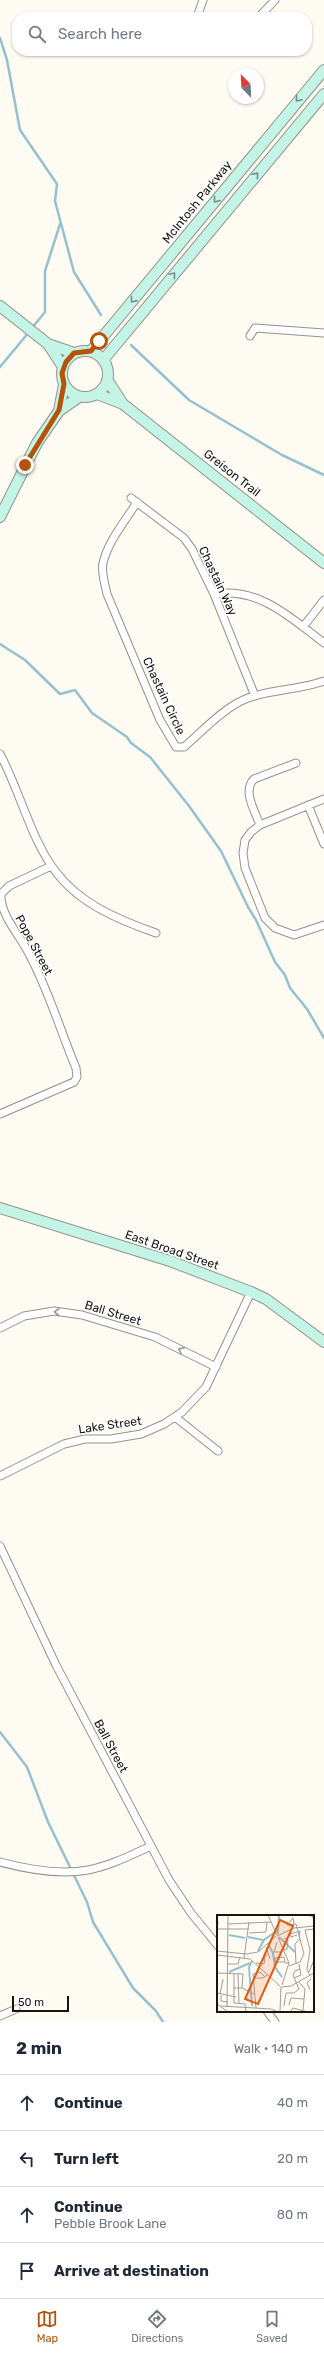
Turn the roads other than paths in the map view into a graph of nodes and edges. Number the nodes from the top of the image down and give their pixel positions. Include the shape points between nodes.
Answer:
1 (203, 0) edge
2 (275, 0) edge
3 (199, 12) edge
4 (264, 12) edge
5 (324, 70) edge
6 (324, 94) edge
7 (0, 306) edge
8 (324, 333) edge
9 (250, 336) dead end
10 (48, 344) junction
11 (91, 351) junction
12 (74, 353) junction
13 (104, 359) junction
14 (63, 367) junction
15 (108, 380) junction
16 (64, 384) junction
17 (97, 394) junction
18 (79, 397) junction
19 (124, 404) junction
20 (59, 410) junction
21 (134, 500) joint
22 (0, 517) edge
23 (324, 564) edge
24 (214, 594) junction
25 (324, 600) edge
26 (303, 627) junction
27 (324, 643) edge
28 (324, 681) edge
29 (256, 696) junction
30 (0, 754) edge
31 (296, 763) dead end
32 (324, 799) edge
33 (308, 805) junction
34 (260, 825) junction
35 (324, 844) edge
36 (51, 866) junction
37 (324, 925) edge
38 (156, 933) dead end
39 (0, 1114) edge
40 (0, 1208) edge
41 (251, 1292) junction
42 (0, 1328) edge
43 (324, 1342) edge
44 (216, 1367) junction
45 (175, 1417) junction
46 (218, 1451) dead end
47 (0, 1476) edge
48 (0, 1546) edge
49 (151, 1846) junction
50 (0, 1862) edge
51 (217, 1945) edge
52 (16, 2009) dead end
53 (268, 2012) edge
54 (0, 2016) edge
55 (275, 2022) edge

1 - 3 street
2 - 4 street
5 -> 11 street, McIntosh Parkway
13 -> 6 street
7 - 10 street
8 - 9 street via 255,328
10 - 12 street
10 - 14 street
11 - 12 street
11 - 13 street
12 - 14 street
13 - 15 street
14 - 16 street
15 - 17 street via 102,391
15 - 19 street, Greison Trail
16 - 18 street
16 - 20 street
17 - 18 street
17 - 19 street, Greison Trail
18 - 20 street
19 - 23 street, Greison Trail
20 - 22 street via 25,465
21 - 24 street, Chastain Way via 184,538
21 - 29 street, Chastain Circle via 103,563 103,576 107,594 169,736 176,746 184,747 232,706
24 - 26 street via 229,592 257,597
24 - 29 street, Chastain Way
25 - 26 street
26 - 27 street
28 - 29 street, Chastain Circle
30 - 36 street
31 - 34 street via 254,779 250,783 249,794
32 - 33 street
33 - 34 street
33 - 35 street
34 - 37 street via 245,840 243,853 245,868 265,918 275,928 294,935
36 - 38 street via 73,890 98,908
36 - 39 street, Pope Street via 9,886 1,894 1,899 43,986 76,1068 77,1077 74,1082
40 - 41 street, East Broad Street via 170,1262
41 - 43 street, East Broad Street via 266,1299
41 - 44 street, Lake Street
44 -> 42 street, Ball Street via 155,1337 82,1314 54,1311 24,1316
44 - 45 street, Lake Street via 206,1387
45 - 46 street
45 - 47 street, Lake Street via 141,1434 111,1439 85,1439 64,1444
48 - 49 street, Ball Street via 56,1665
49 - 50 street via 118,1861 88,1870 43,1870
49 - 51 street, Ball Street via 191,1913
52 - 54 street
53 - 55 street

